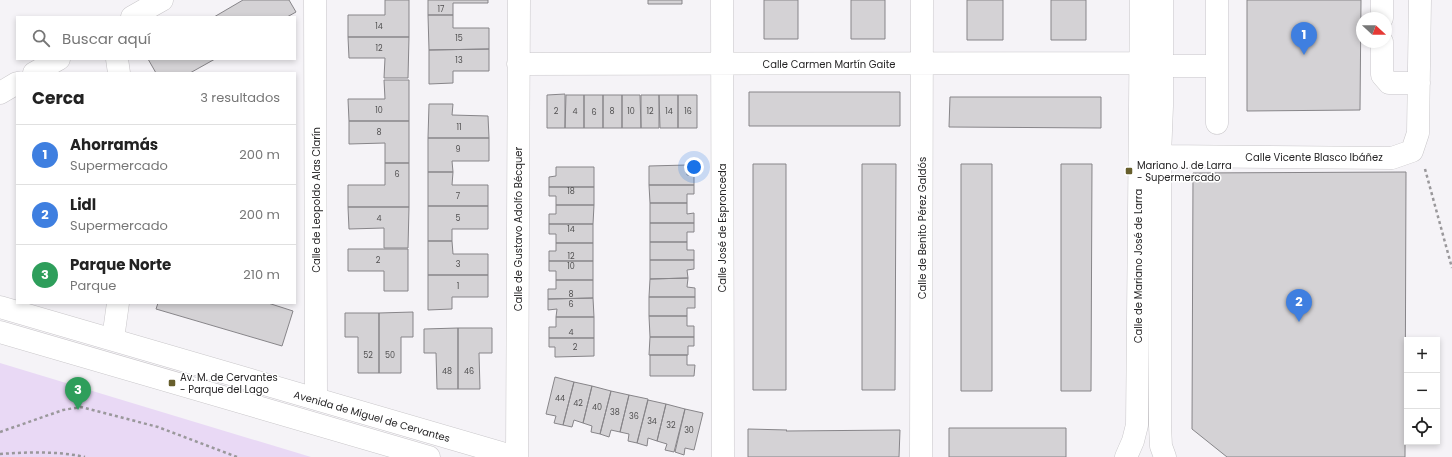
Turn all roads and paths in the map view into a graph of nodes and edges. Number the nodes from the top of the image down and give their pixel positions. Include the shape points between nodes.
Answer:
1 (162, 0) edge
2 (315, 0) edge
3 (519, 0) edge
4 (722, 0) edge
5 (922, 0) edge
6 (1141, 0) edge
7 (1162, 0) edge
8 (1217, 0) edge
9 (1382, 0) edge
10 (1420, 0) edge
11 (1382, 12) edge
12 (134, 16) edge
13 (1382, 48) edge
14 (57, 60) edge
15 (117, 60) edge
16 (922, 63) junction
17 (1140, 63) junction
18 (518, 64) junction
19 (721, 64) junction
20 (1162, 66) junction
21 (1217, 66) junction
22 (36, 72) edge
23 (119, 72) edge
24 (1419, 83) junction
25 (16, 84) edge
26 (0, 93) edge
27 (1217, 123) dead end
28 (1412, 151) junction
29 (1160, 156) junction
30 (1452, 268) edge
31 (118, 304) edge
32 (0, 307) edge
33 (0, 332) edge
34 (113, 339) junction
35 (85, 381) dead end
36 (316, 399) junction
37 (78, 408) junction
38 (0, 432) edge
39 (0, 454) edge
40 (84, 457) edge
41 (236, 457) edge
42 (429, 457) edge
43 (516, 457) edge
44 (722, 457) edge
45 (921, 457) edge
46 (1126, 457) edge
47 (1165, 457) edge

1 - 12 street
2 - 36 street, Calle de Leopoldo Alas Clarín
3 - 18 street, Calle de Gustavo Adolfo Bécquer
4 - 19 street, Calle José de Espronceda
5 - 16 street, Calle de Benito Pérez Galdós
6 - 17 street, Calle de Mariano José de Larra
7 - 20 street
8 - 21 street
9 - 11 street
10 - 24 street
13 - 24 street via 1382,75 1389,83
14 - 22 street
15 - 23 street
16 - 17 street, Calle Carmen Martín Gaite
16 - 19 street, Calle Carmen Martín Gaite
16 - 45 street, Calle de Benito Pérez Galdós
17 - 46 street, Calle de Mariano José de Larra via 1137,425
18 - 19 street, Calle Carmen Martín Gaite
18 - 43 street, Calle de Gustavo Adolfo Bécquer
19 - 44 street, Calle José de Espronceda
20 - 21 street
20 - 29 street
21 - 27 street
24 - 28 street via 1418,133
25 - 26 street
28 - 29 street, Calle Vicente Blasco Ibáñez via 1392,158
28 - 30 path via 1423,164
29 - 47 street via 1160,425 1161,446
31 - 34 street
32 - 34 street, Avenida de Miguel de Cervantes
33 - 42 street
34 - 36 street, Avenida de Miguel de Cervantes
35 - 37 path
36 - 43 street, Avenida de Miguel de Cervantes
37 - 38 path via 63,410
37 - 41 path via 158,427
39 - 40 path via 70,454

